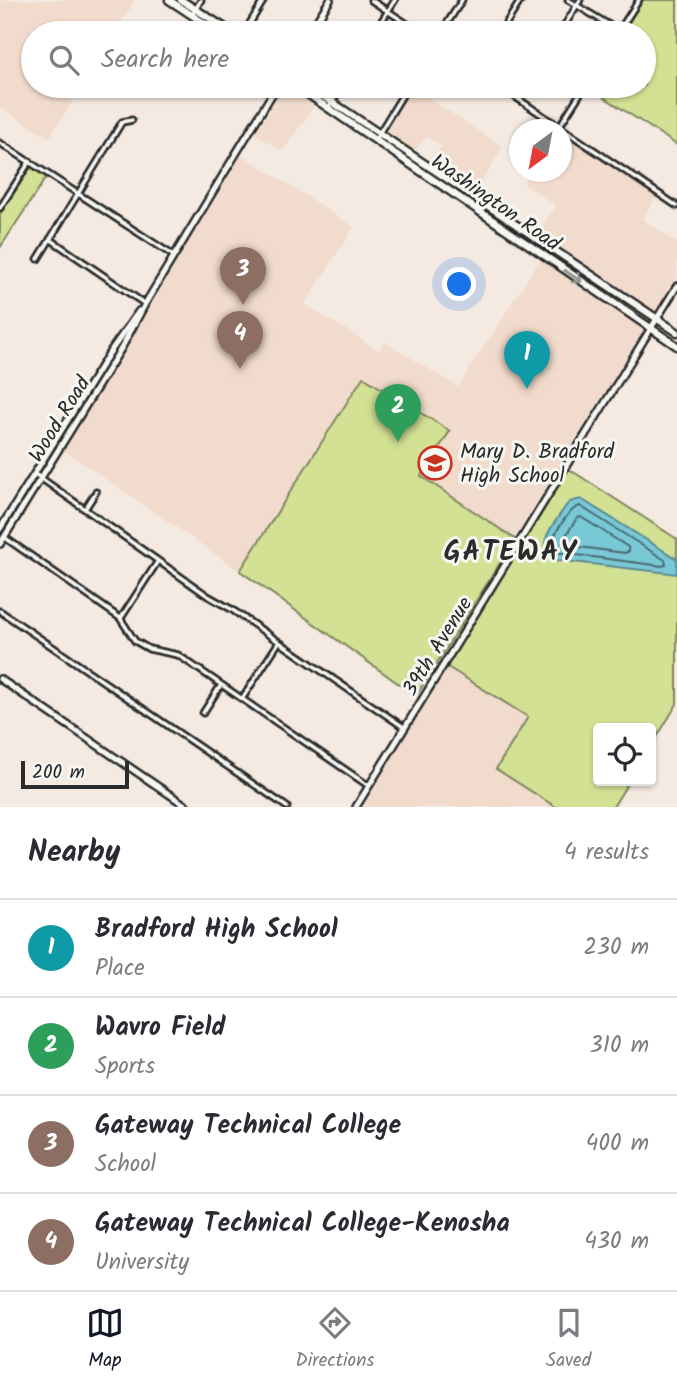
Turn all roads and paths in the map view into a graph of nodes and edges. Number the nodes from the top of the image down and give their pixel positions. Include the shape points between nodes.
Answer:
1 (169, 0) edge
2 (181, 0) edge
3 (201, 0) edge
4 (264, 0) edge
5 (330, 0) edge
6 (371, 0) edge
7 (395, 0) edge
8 (462, 0) edge
9 (521, 0) edge
10 (568, 0) edge
11 (580, 0) edge
12 (639, 0) edge
13 (577, 5) junction
14 (193, 12) junction
15 (388, 12) junction
16 (204, 21) edge
17 (210, 21) edge
18 (251, 21) edge
19 (317, 21) edge
20 (382, 21) edge
21 (402, 21) edge
22 (449, 21) edge
23 (508, 21) edge
24 (567, 21) edge
25 (602, 21) edge
26 (626, 21) edge
27 (270, 98) edge
28 (319, 98) edge
29 (323, 98) edge
30 (334, 98) edge
31 (401, 98) edge
32 (577, 98) edge
33 (519, 99) edge
34 (330, 104) junction
35 (548, 119) edge
36 (564, 119) edge
37 (132, 120) dead end
38 (377, 136) junction
39 (572, 136) edge
40 (0, 143) edge
41 (398, 150) junction
42 (30, 161) junction
43 (78, 192) junction
44 (677, 206) edge
45 (0, 208) edge
46 (50, 239) junction
47 (174, 256) junction
48 (38, 260) dead end
49 (677, 286) edge
50 (591, 288) junction
51 (622, 296) junction
52 (143, 306) junction
53 (657, 319) junction
54 (651, 329) junction
55 (677, 332) edge
56 (677, 346) edge
57 (35, 474) junction
58 (41, 478) junction
59 (96, 492) dead end
60 (85, 509) junction
61 (0, 529) edge
62 (4, 537) junction
63 (0, 544) edge
64 (158, 561) junction
65 (0, 611) edge
66 (120, 618) junction
67 (279, 642) junction
68 (0, 679) edge
69 (221, 685) junction
70 (242, 699) junction
71 (203, 713) dead end
72 (405, 728) junction
73 (369, 786) junction
74 (188, 807) edge
75 (287, 807) edge
76 (356, 807) edge

1 - 14 main road
2 - 14 main road
3 - 14 street
4 - 18 street
5 - 19 street
6 - 15 street
7 - 15 street
8 - 22 street
9 - 23 street
10 - 13 street
11 - 13 street
12 - 26 street
13 - 24 street
13 - 25 street
14 - 16 main road
14 - 17 main road
15 - 20 street
15 - 21 street
27 - 47 street, Wood Road
28 - 34 main road, Washington Road
29 - 34 main road, Washington Road
30 - 34 street
31 - 38 street
32 - 36 street
33 - 35 street
34 - 38 main road, Washington Road
37 - 43 street via 122,122
38 - 41 main road, Washington Road
39 - 44 street
40 - 42 street
41 -> 50 main road, Washington Road
41 - 51 main road, Washington Road
42 - 43 street
42 - 45 street
43 - 46 street
43 - 47 street
46 - 48 street
46 - 52 street
47 - 52 street, Wood Road
49 - 53 street, 39th Avenue
50 - 51 main road via 597,284
50 - 54 main road, Washington Road
51 - 53 main road, Washington Road
52 - 57 street, Wood Road
52 - 58 street, Wood Road
53 - 54 street, 39th Avenue
53 - 55 main road, Washington Road
54 - 56 main road, Washington Road
54 - 72 street, 39th Avenue
57 - 58 street
57 - 61 street, Wood Road
58 - 60 street
58 - 62 street, Wood Road
59 - 60 street
60 - 64 street
62 - 63 street, Wood Road
62 - 66 street
64 - 66 street
64 - 67 street
65 - 75 street
66 - 69 street via 135,641 178,655
67 - 70 street
67 - 72 street
68 - 74 street
69 - 70 street
69 - 71 street
70 - 73 street
72 - 73 street, 39th Avenue
73 - 76 street, 39th Avenue

